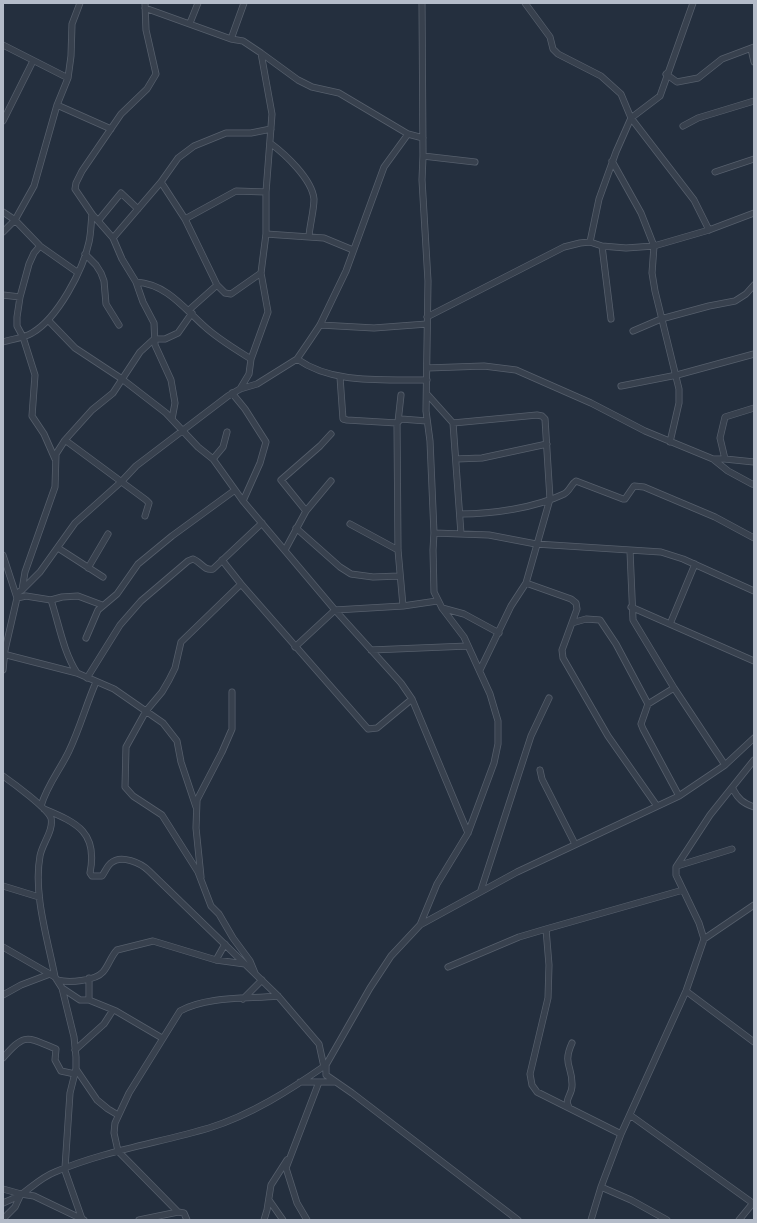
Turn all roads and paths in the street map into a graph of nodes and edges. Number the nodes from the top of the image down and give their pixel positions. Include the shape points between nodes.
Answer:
1 (80, 3) edge
2 (198, 3) edge
3 (244, 3) edge
4 (422, 3) edge
5 (526, 3) edge
6 (693, 3) edge
7 (145, 5) edge
8 (190, 24) junction
9 (230, 38) junction
10 (3, 45) edge
11 (752, 48) edge
12 (261, 53) junction
13 (33, 61) junction
14 (754, 62) edge
15 (666, 74) junction
16 (68, 78) junction
17 (754, 101) edge
18 (57, 105) junction
19 (631, 118) junction
20 (3, 121) edge
21 (683, 126) dead end
22 (111, 129) junction
23 (271, 129) junction
24 (408, 134) junction
25 (423, 138) junction
26 (270, 143) junction
27 (424, 156) junction
28 (754, 158) edge
29 (612, 161) junction
30 (475, 162) dead end
31 (715, 172) dead end
32 (162, 182) junction
33 (266, 192) junction
34 (138, 209) junction
35 (3, 212) edge
36 (754, 213) edge
37 (92, 214) junction
38 (185, 219) junction
39 (15, 220) junction
40 (98, 220) junction
41 (708, 230) junction
42 (3, 232) edge
43 (266, 234) junction
44 (309, 236) junction
45 (113, 238) junction
46 (590, 242) junction
47 (40, 246) junction
48 (602, 246) junction
49 (654, 246) junction
50 (352, 250) junction
51 (85, 254) junction
52 (77, 272) junction
53 (261, 273) junction
54 (136, 282) junction
55 (754, 285) edge
56 (217, 286) junction
57 (3, 295) edge
58 (20, 297) junction
59 (190, 311) junction
60 (427, 317) junction
61 (48, 320) junction
62 (611, 320) dead end
63 (661, 320) junction
64 (427, 324) junction
65 (119, 325) dead end
66 (320, 325) junction
67 (633, 331) dead end
68 (23, 337) junction
69 (154, 339) junction
70 (3, 342) edge
71 (754, 354) edge
72 (251, 360) junction
73 (297, 360) junction
74 (427, 368) junction
75 (677, 375) junction
76 (340, 378) junction
77 (122, 379) junction
78 (427, 380) junction
79 (621, 386) dead end
80 (240, 389) junction
81 (232, 394) junction
82 (427, 394) junction
83 (401, 395) dead end
84 (754, 408) edge
85 (172, 419) junction
86 (427, 421) junction
87 (398, 422) junction
88 (453, 423) junction
89 (183, 430) junction
90 (228, 432) dead end
91 (331, 434) dead end
92 (65, 440) junction
93 (670, 442) junction
94 (547, 444) junction
95 (213, 459) junction
96 (456, 459) junction
97 (713, 459) junction
98 (725, 459) junction
99 (56, 461) junction
100 (754, 462) edge
101 (122, 481) junction
102 (331, 481) dead end
103 (752, 484) dead end
104 (235, 490) junction
105 (550, 499) junction
106 (243, 501) junction
107 (306, 511) junction
108 (460, 514) junction
109 (145, 516) dead end
110 (262, 523) junction
111 (350, 524) dead end
112 (296, 528) junction
113 (108, 534) dead end
114 (434, 534) junction
115 (461, 534) junction
116 (754, 538) edge
117 (536, 544) junction
118 (58, 548) junction
119 (285, 550) junction
120 (398, 550) junction
121 (630, 551) junction
122 (3, 555) edge
123 (222, 560) junction
124 (695, 564) junction
125 (88, 568) junction
126 (400, 576) junction
127 (103, 577) dead end
128 (526, 583) junction
129 (241, 584) junction
130 (22, 590) junction
131 (754, 591) edge
132 (16, 596) junction
133 (51, 600) junction
134 (437, 601) junction
135 (102, 605) junction
136 (403, 606) junction
137 (631, 607) junction
138 (442, 608) junction
139 (336, 610) junction
140 (572, 624) junction
141 (670, 624) junction
142 (500, 633) junction
143 (86, 638) dead end
144 (468, 646) junction
145 (295, 647) junction
146 (371, 650) junction
147 (4, 655) edge
148 (754, 661) edge
149 (3, 670) edge
150 (480, 670) junction
151 (77, 673) junction
152 (87, 678) junction
153 (96, 682) junction
154 (674, 688) junction
155 (232, 692) dead end
156 (549, 698) dead end
157 (412, 699) junction
158 (648, 704) junction
159 (146, 711) junction
160 (754, 738) edge
161 (754, 760) edge
162 (726, 765) junction
163 (540, 770) dead end
164 (3, 776) edge
165 (733, 788) junction
166 (679, 796) junction
167 (657, 806) junction
168 (43, 807) junction
169 (196, 807) junction
170 (754, 807) edge
171 (468, 833) junction
172 (576, 844) junction
173 (732, 849) dead end
174 (676, 866) junction
175 (202, 881) junction
176 (3, 886) edge
177 (481, 890) junction
178 (684, 890) junction
179 (40, 897) junction
180 (754, 905) edge
181 (420, 925) junction
182 (546, 929) junction
183 (704, 939) junction
184 (225, 944) junction
185 (3, 947) edge
186 (216, 960) junction
187 (245, 964) junction
188 (448, 967) dead end
189 (254, 973) junction
190 (54, 977) junction
191 (89, 978) junction
192 (262, 980) junction
193 (62, 988) junction
194 (686, 991) junction
195 (3, 995) edge
196 (278, 996) junction
197 (243, 999) junction
198 (89, 1000) junction
199 (113, 1010) junction
200 (162, 1038) junction
201 (754, 1042) edge
202 (572, 1043) dead end
203 (75, 1050) junction
204 (3, 1058) edge
205 (325, 1066) junction
206 (75, 1071) junction
207 (300, 1082) junction
208 (319, 1082) junction
209 (334, 1082) junction
210 (569, 1108) junction
211 (118, 1115) junction
212 (630, 1115) junction
213 (621, 1134) junction
214 (118, 1151) junction
215 (289, 1159) junction
216 (64, 1168) junction
217 (601, 1188) junction
218 (3, 1189) edge
219 (21, 1194) junction
220 (269, 1200) junction
221 (3, 1203) edge
222 (754, 1203) edge
223 (178, 1212) junction
224 (3, 1219) edge
225 (83, 1219) edge
226 (138, 1220) edge
227 (187, 1220) edge
228 (264, 1220) edge
229 (283, 1220) edge
230 (306, 1220) edge
231 (518, 1220) edge
232 (591, 1220) edge
233 (667, 1220) edge
234 (739, 1220) edge

1 - 16 street via 72,24
2 - 8 street
3 - 9 street
4 - 25 street
5 - 19 street via 550,37 553,49 610,83 621,94
6 - 15 street
7 - 8 street
7 - 22 street via 146,30 156,74 147,89 121,114
8 - 9 street
9 - 12 street via 243,40
10 - 13 street
11 - 14 street
11 - 15 street via 722,59 698,78 677,82
12 - 23 street via 272,114
12 - 24 street via 298,80 312,87 339,93
13 - 16 street
13 - 20 street
15 - 19 street via 660,96
16 - 18 street
17 - 21 street via 698,118
18 - 22 street
18 - 39 street via 34,186
19 - 29 street
19 - 41 street via 694,200
22 - 37 street via 76,183 78,196
23 - 26 street
23 - 32 street via 251,133 226,133 194,146 178,158
24 - 25 street
24 - 50 street via 384,167
25 - 27 street
26 - 33 street
26 - 44 street via 290,159 311,187 314,198
27 - 30 street
27 - 60 street via 422,180 428,280
28 - 31 street
29 - 46 street via 599,199
29 - 49 street via 641,213
32 - 34 street
32 - 38 street
33 - 38 street via 236,191
33 - 43 street
34 - 40 street via 121,194
34 - 45 street
35 - 39 street
36 - 41 street
37 - 40 street
37 - 51 street via 90,241
38 - 56 street
39 - 42 street
39 - 47 street
40 - 45 street
41 - 49 street
43 - 44 street
43 - 53 street
44 - 50 street via 324,238
45 - 54 street
46 - 48 street
46 - 60 street via 564,247
47 - 52 street
47 - 58 street via 34,253
48 - 49 street
48 - 62 street
49 - 63 street via 652,273
50 - 66 street via 346,271
51 - 52 street
51 - 65 street via 101,273 106,304
52 - 61 street via 72,286
53 - 56 street via 228,295
53 - 72 street via 268,312
54 - 59 street via 154,285
54 - 69 street via 154,323
55 - 63 street via 735,301
56 - 59 street
57 - 58 street
58 - 68 street via 17,326
59 - 69 street via 178,333 165,339
59 - 72 street via 204,326
60 - 64 street
61 - 68 street
61 - 77 street via 75,348
63 - 67 street
63 - 75 street
64 - 66 street via 374,328
64 - 74 street
66 - 73 street
68 - 70 street
68 - 99 street via 35,375 32,416 44,434
69 - 77 street via 140,352
69 - 85 street via 174,392
71 - 75 street
72 - 80 street via 249,374
73 - 76 street
73 - 80 street via 257,384
74 - 78 street
74 - 93 street via 484,366 516,370 551,384
75 - 79 street
75 - 93 street via 679,402
76 - 78 street
76 - 87 street via 343,419
77 - 85 street
77 - 92 street via 113,393 92,410
78 - 82 street
80 - 81 street
81 - 89 street
81 - 106 street via 266,442 260,463
82 - 86 street
82 - 88 street
83 - 87 street
84 - 98 street via 724,417 720,438
85 - 89 street
86 - 87 street
86 - 114 street
87 - 120 street
88 - 94 street via 542,416 545,419
88 - 96 street
89 - 95 street
89 - 101 street via 145,458
90 - 95 street via 224,447
91 - 107 street via 281,480
92 - 99 street via 56,454
92 - 101 street
93 - 97 street
94 - 96 street via 482,458
94 - 105 street
95 - 104 street
96 - 108 street
97 - 98 street
97 - 103 street via 728,471
98 - 100 street
99 - 130 street via 55,486 25,572
101 - 109 street via 149,503
101 - 118 street via 75,523
102 - 107 street
104 - 106 street
104 - 135 street via 138,564 117,594
105 - 108 street via 487,514
105 - 116 street via 566,493 576,480 623,499 634,486 644,487 715,517
105 - 117 street
106 - 110 street
107 - 112 street
108 - 115 street
110 - 119 street
110 - 123 street
111 - 120 street
112 - 119 street
112 - 126 street via 351,574
113 - 125 street
114 - 115 street
114 - 134 street via 433,584
115 - 117 street via 489,535
117 - 121 street
117 - 128 street
118 - 125 street
118 - 130 street
119 - 139 street
120 - 126 street
121 - 124 street via 661,552
121 - 137 street
122 - 132 street
123 - 129 street
123 - 152 street via 209,570 193,559 188,561 141,601 120,625
124 - 131 street
124 - 141 street
125 - 127 street
126 - 136 street
128 - 140 street via 576,603
128 - 142 street via 511,606
129 - 145 street
129 - 159 street via 181,642 169,680
130 - 132 street
132 - 133 street
132 - 147 street
133 - 135 street via 78,596
133 - 151 street via 60,624 66,653
134 - 136 street
134 - 138 street
135 - 143 street
136 - 139 street
137 - 141 street
137 - 154 street via 638,631
138 - 142 street via 464,614
138 - 144 street
139 - 145 street
139 - 146 street
140 - 158 street via 586,619 600,620
140 - 167 street via 562,650 563,658 608,736
141 - 148 street
142 - 150 street
144 - 146 street
144 - 150 street
145 - 157 street via 368,729 377,728
146 - 157 street
147 - 149 street
147 - 151 street
150 - 171 street via 498,721 498,744 494,763
151 - 152 street
152 - 153 street
153 - 159 street via 114,689
153 - 168 street via 69,752 48,787
154 - 158 street
154 - 162 street
155 - 169 street via 232,729 202,788
156 - 177 street via 531,736
157 - 171 street
158 - 166 street via 641,724
159 - 169 street via 162,723 177,741
159 - 175 street via 126,747 125,787 133,796 162,815
160 - 162 street
161 - 165 street
162 - 166 street
163 - 172 street via 542,779
164 - 168 street
165 - 170 street via 737,797
165 - 174 street via 710,814
166 - 167 street
167 - 172 street
168 - 179 street via 49,814 52,825 40,855
168 - 184 street via 73,823 88,838 93,859 90,873 92,876 102,876 113,861 125,860 140,864
169 - 175 street
171 - 181 street via 437,884
172 - 177 street
173 - 174 street
174 - 178 street via 676,875
175 - 189 street via 211,906 250,961
176 - 179 street
177 - 181 street
178 - 182 street
178 - 183 street
179 - 190 street
180 - 183 street
181 - 205 street via 391,956
182 - 188 street via 519,937
182 - 210 street via 548,998 530,1074 532,1085 537,1092
183 - 194 street
184 - 186 street
184 - 187 street
185 - 190 street
186 - 187 street
186 - 191 street via 148,942 117,950 104,971 99,976
187 - 189 street
189 - 192 street
190 - 191 street via 74,982
190 - 193 street
190 - 195 street via 21,985
191 - 198 street
192 - 196 street
192 - 197 street
193 - 198 street via 80,1000
193 - 203 street
194 - 201 street
194 - 212 street
196 - 197 street
196 - 205 street via 319,1044
197 - 200 street via 192,1005 180,1011
198 - 199 street
199 - 200 street
199 - 203 street via 104,1024
200 - 211 street
202 - 210 street via 567,1058 573,1088 567,1100
203 - 206 street
204 - 206 street via 21,1040 30,1038 56,1049 55,1060 61,1071
205 - 207 street
205 - 209 street via 326,1075
206 - 211 street via 97,1100
206 - 216 street
207 - 208 street
207 - 214 street via 254,1109 209,1128
208 - 209 street
208 - 215 street
209 - 231 street
210 - 213 street
211 - 214 street via 114,1134
212 - 213 street
212 - 222 street
213 - 217 street
214 - 216 street
214 - 223 street
215 - 220 street via 271,1185
215 - 230 street via 286,1173
216 - 219 street via 44,1177
216 - 225 street
217 - 232 street
217 - 233 street via 631,1200
218 - 219 street
219 - 221 street
219 - 224 street via 15,1207
219 - 225 street via 34,1196
220 - 228 street
220 - 229 street
222 - 234 street
223 - 226 street
223 - 227 street via 184,1213

